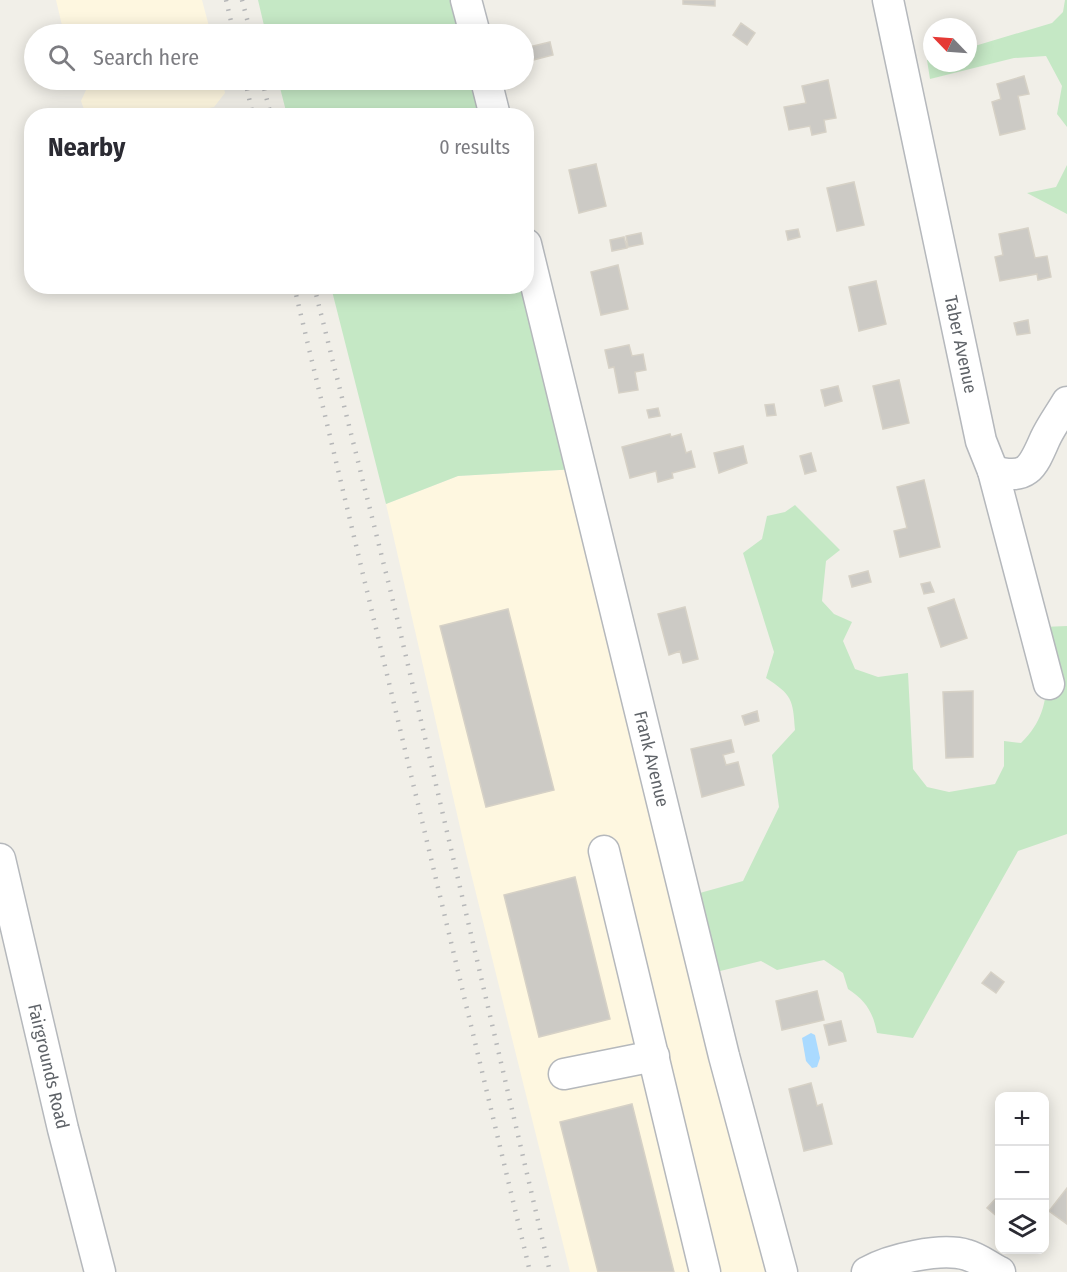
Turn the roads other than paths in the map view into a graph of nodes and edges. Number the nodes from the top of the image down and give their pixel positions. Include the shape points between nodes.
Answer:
1 (466, 0) edge
2 (888, 0) edge
3 (472, 24) edge
4 (488, 90) edge
5 (493, 108) edge
6 (534, 277) edge
7 (1067, 402) edge
8 (993, 471) junction
9 (1048, 684) dead end
10 (604, 851) dead end
11 (0, 859) edge
12 (654, 1056) junction
13 (564, 1074) dead end
14 (99, 1272) edge
15 (705, 1272) edge
16 (782, 1272) edge
17 (867, 1272) edge
18 (1000, 1272) edge

1 - 3 street
2 - 8 street, Taber Avenue via 981,441
4 - 5 street
6 - 16 street, Frank Avenue via 721,1045
7 - 8 street via 1027,471 1012,476
8 - 9 street, Taber Avenue
10 - 12 street
11 - 14 street, Fairgrounds Road
12 - 13 street
12 - 15 street
17 - 18 street via 882,1263 936,1253 967,1255

